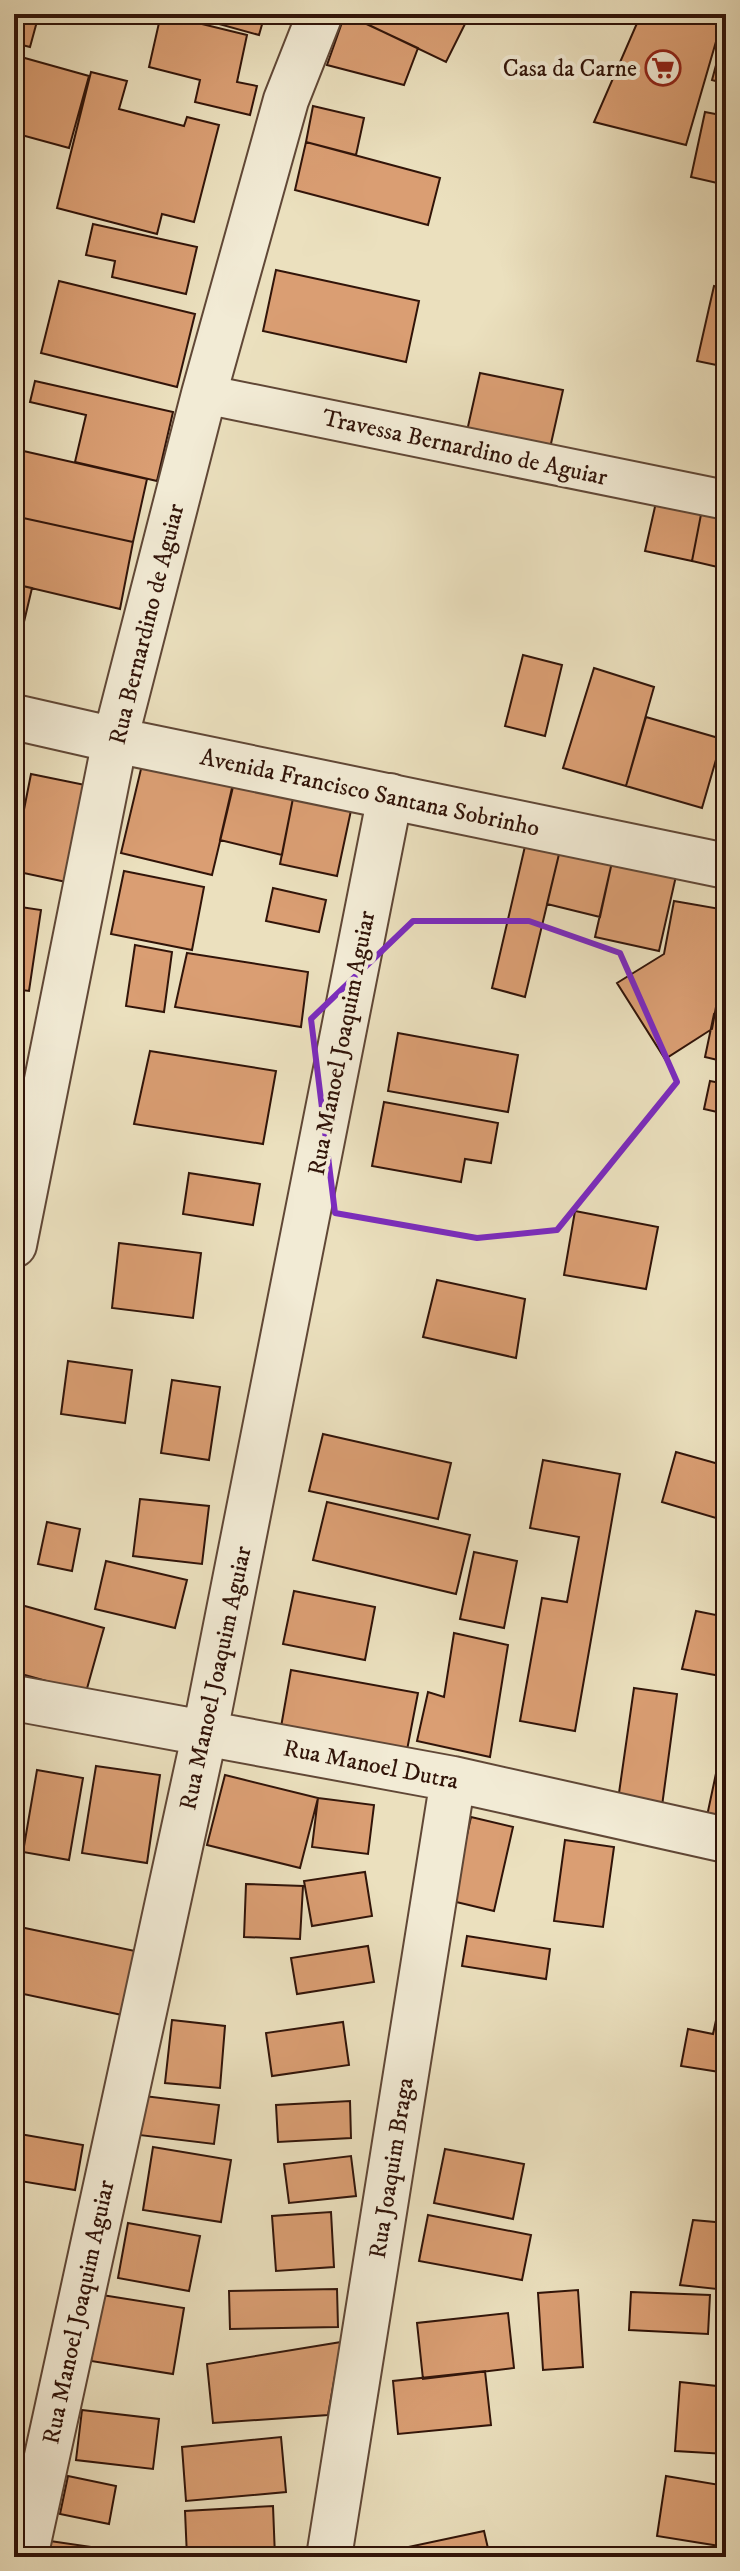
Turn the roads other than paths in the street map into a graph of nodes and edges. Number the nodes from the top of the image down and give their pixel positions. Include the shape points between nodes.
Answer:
1 (320, 14) edge
2 (204, 394) junction
3 (726, 500) edge
4 (14, 717) edge
5 (115, 740) junction
6 (390, 796) junction
7 (726, 866) edge
8 (14, 1245) edge
9 (14, 1698) edge
10 (205, 1732) junction
11 (453, 1779) junction
12 (726, 1840) edge
13 (25, 2557) edge
14 (329, 2557) edge

1 - 2 street, Rua Bernardino de Aguiar via 286,100
2 - 3 street, Travessa Bernardino de Aguiar
2 - 5 street, Rua Bernardino de Aguiar
4 - 5 street, Avenida Francisco Santana Sobrinho
5 - 6 street, Avenida Francisco Santana Sobrinho
5 - 8 street, Rua Bernardino de Aguiar
6 - 7 street, Avenida Francisco Santana Sobrinho
6 - 10 street, Rua Manoel Joaquim Aguiar
9 - 10 street, Rua Manoel Dutra
10 - 11 street, Rua Manoel Dutra
10 - 13 street, Rua Manoel Joaquim Aguiar
11 - 12 street, Rua Manoel Dutra
11 - 14 street, Rua Joaquim Braga

